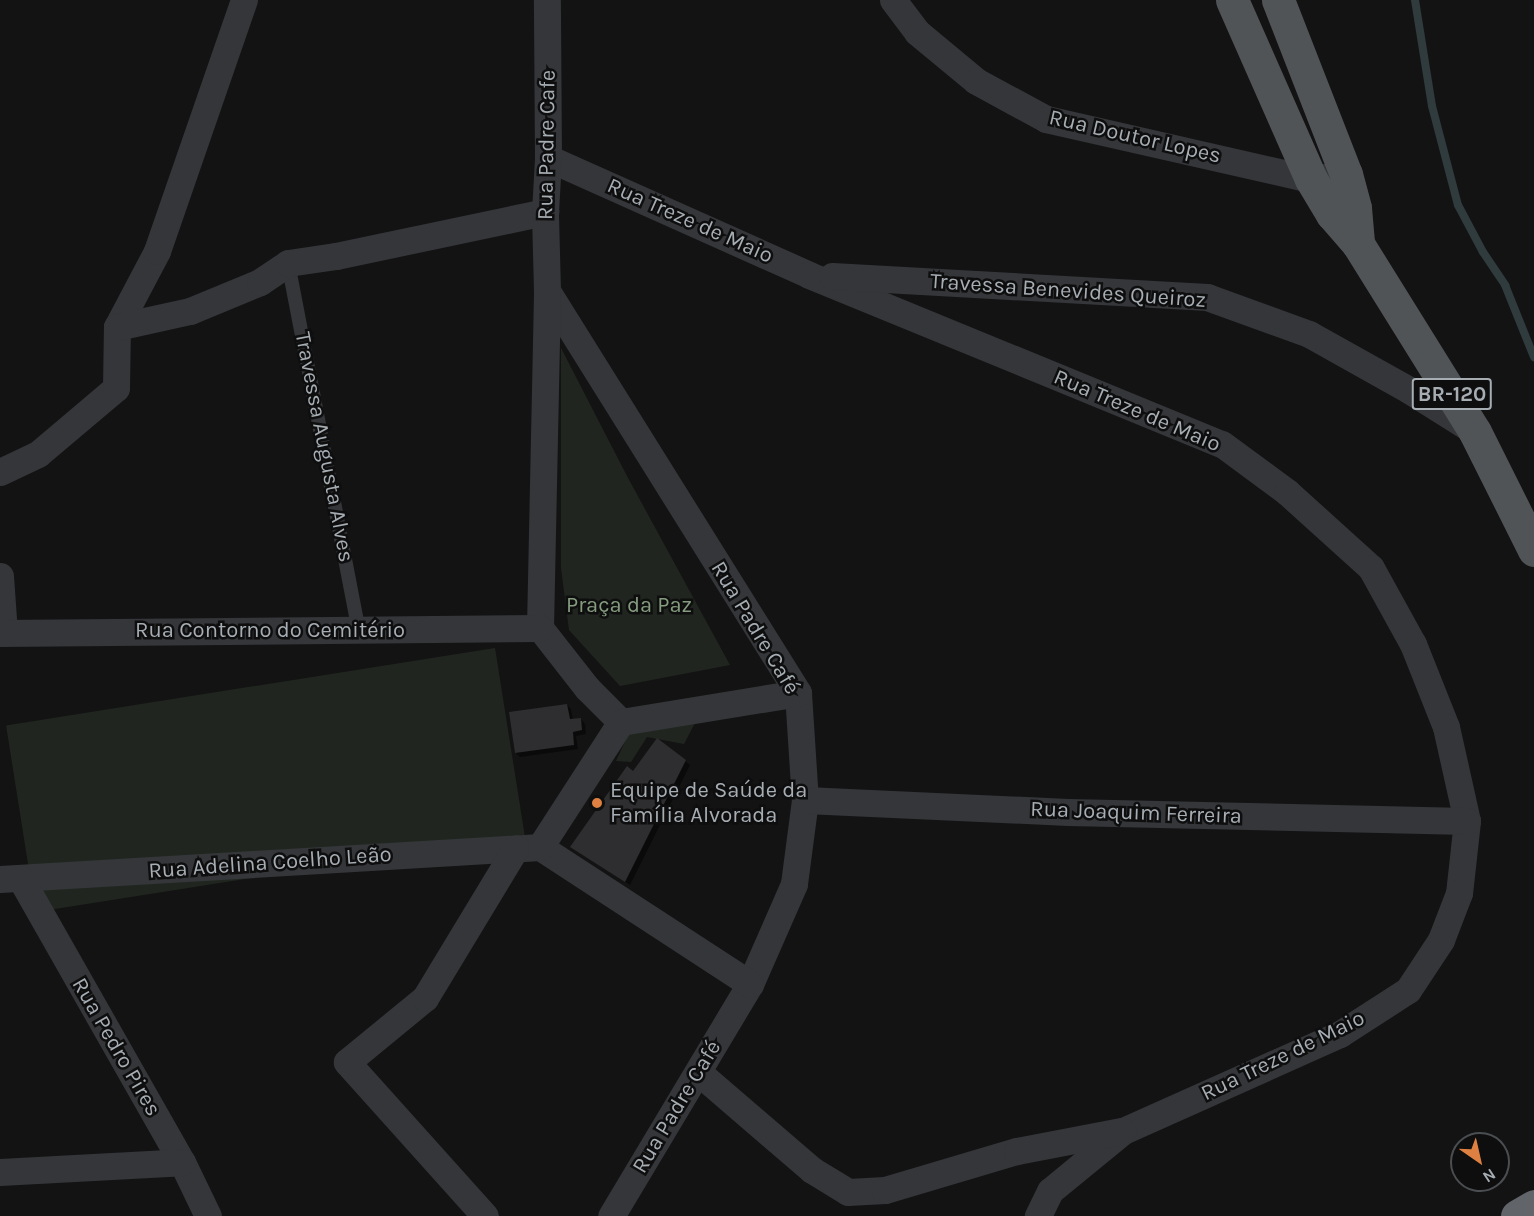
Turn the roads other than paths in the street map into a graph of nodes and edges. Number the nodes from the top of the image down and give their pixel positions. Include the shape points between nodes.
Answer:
1 (244, 0) edge
2 (547, 0) edge
3 (893, 0) edge
4 (1232, 0) edge
5 (1278, 0) edge
6 (548, 158) junction
7 (1346, 174) junction
8 (1311, 178) junction
9 (545, 212) junction
10 (1358, 244) junction
11 (288, 263) junction
12 (809, 275) junction
13 (547, 291) junction
14 (117, 327) junction
15 (1475, 432) junction
16 (0, 472) edge
17 (1534, 550) edge
18 (0, 576) edge
19 (540, 628) junction
20 (359, 631) junction
21 (2, 633) edge
22 (798, 693) junction
23 (621, 722) junction
24 (805, 800) junction
25 (1467, 821) junction
26 (528, 847) junction
27 (10, 879) edge
28 (750, 984) junction
29 (698, 1072) junction
30 (1123, 1131) junction
31 (182, 1162) junction
32 (0, 1172) edge
33 (1534, 1206) edge
34 (208, 1216) edge
35 (485, 1216) edge
36 (611, 1216) edge
37 (1038, 1216) edge
38 (1517, 1216) edge

1 - 14 street via 157,251
2 - 6 street, Rua Padre Cafe
3 - 8 street, Rua Doutor Lopes via 917,32 976,81 1046,119
4 - 8 main road
5 - 7 main road, BR-120
6 - 9 street, Rua Padre Cafe
6 - 12 street, Rua Treze de Maio
7 - 8 street, Rua Doutor Lopes
7 - 10 main road, BR-120 via 1355,208
8 - 10 main road, BR-120 via 1332,214
9 - 11 street
9 - 13 street, Rua Padre Cafe
10 - 15 main road, BR-120
11 - 14 street via 260,282 190,311
11 - 20 lane, Travessa Augusta Alves
12 - 15 street, Travessa Benevides Queiroz via 1207,297 1309,334
12 - 25 street, Rua Treze de Maio via 1222,444 1287,492 1371,568 1413,644 1446,727
13 - 19 street
13 - 22 street, Rua Padre Café
14 - 16 street via 116,388 38,454
15 - 17 main road, BR-120
18 - 21 street
19 - 20 street, Rua Contorno do Cemitério
19 - 23 street via 587,688
20 - 21 street, Rua Contorno do Cemitério
22 - 23 street
22 - 24 street, Rua Padre Café
23 - 26 street
24 - 25 street, Rua Joaquim Ferreira via 1068,813
24 - 28 street, Rua Padre Café via 794,884
25 - 30 street, Rua Treze de Maio via 1460,893 1441,940 1408,990 1340,1034
26 - 27 street, Rua Adelina Coelho Leão
26 - 28 street
26 - 35 street via 425,998 347,1062
27 - 31 street, Rua Pedro Pires
28 - 29 street, Rua Padre Café
29 - 30 street via 812,1170 848,1192 885,1190 1017,1151
29 - 36 street, Rua Padre Café
30 - 37 street, Rua Treze de Maio via 1050,1191
31 - 32 street
31 - 34 street, Rua Pedro Pires
33 - 38 highway

